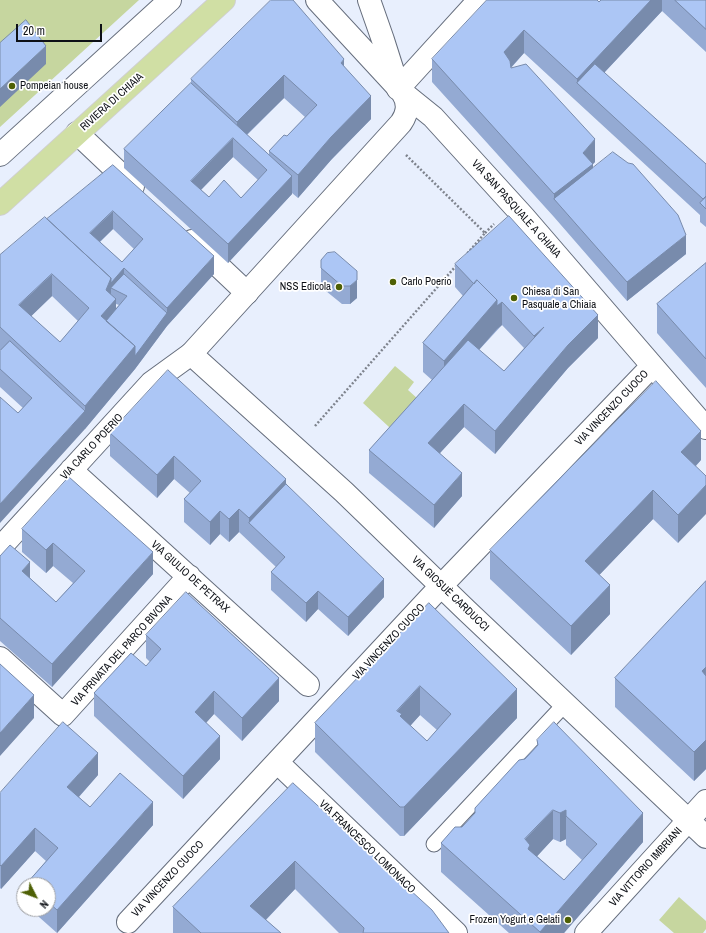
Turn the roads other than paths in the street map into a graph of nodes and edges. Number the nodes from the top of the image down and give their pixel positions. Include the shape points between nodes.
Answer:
1 (170, 0) edge
2 (224, 0) edge
3 (317, 0) edge
4 (369, 0) edge
5 (479, 0) edge
6 (400, 90) junction
7 (77, 133) junction
8 (0, 155) edge
9 (150, 201) edge
10 (0, 204) edge
11 (178, 227) edge
12 (247, 292) junction
13 (191, 354) junction
14 (652, 366) junction
15 (706, 428) edge
16 (71, 470) junction
17 (0, 548) edge
18 (189, 576) junction
19 (441, 586) junction
20 (0, 658) edge
21 (308, 685) dead end
22 (565, 704) junction
23 (277, 762) junction
24 (706, 801) edge
25 (688, 821) junction
26 (706, 837) edge
27 (434, 844) dead end
28 (128, 922) dead end
29 (456, 933) edge
30 (586, 933) edge

1 - 8 street
2 - 7 main road, RIVIERA DI CHIAIA
3 - 6 street, VIA SAN PASQUALE A CHIAIA
4 - 6 street, VIA CARLO POERIO
5 - 6 street
6 - 12 street, VIA CARLO POERIO via 406,100 407,110 401,123
6 - 14 street, VIA SAN PASQUALE A CHIAIA via 438,122 524,217
7 - 9 street
7 - 10 main road, RIVIERA DI CHIAIA
11 - 12 street
12 - 13 street, VIA CARLO POERIO
13 - 16 street, VIA CARLO POERIO via 151,383
13 - 19 street, VIA GIOSUÈ CARDUCCI via 344,492
14 - 15 street, VIA SAN PASQUALE A CHIAIA
14 - 19 street, VIA VINCENZO CUOCO
16 - 17 street, VIA CARLO POERIO
16 - 18 street, VIA GIULIO DE PETRAX
18 - 20 street, VIA PRIVATA DEL PARCO BIVONA via 64,715
18 - 21 street, VIA GIULIO DE PETRAX
19 - 22 street, VIA GIOSUÈ CARDUCCI
19 - 23 street, VIA VINCENZO CUOCO
22 - 25 street, VIA GIOSUÈ CARDUCCI
22 - 27 lane
23 - 28 street, VIA VINCENZO CUOCO
23 - 29 street, VIA FRANCESCO LOMONACO
24 - 25 street, VIA VITTORIO IMBRIANI
25 - 26 street, VIA GIOSUÈ CARDUCCI
25 - 30 street, VIA VITTORIO IMBRIANI

